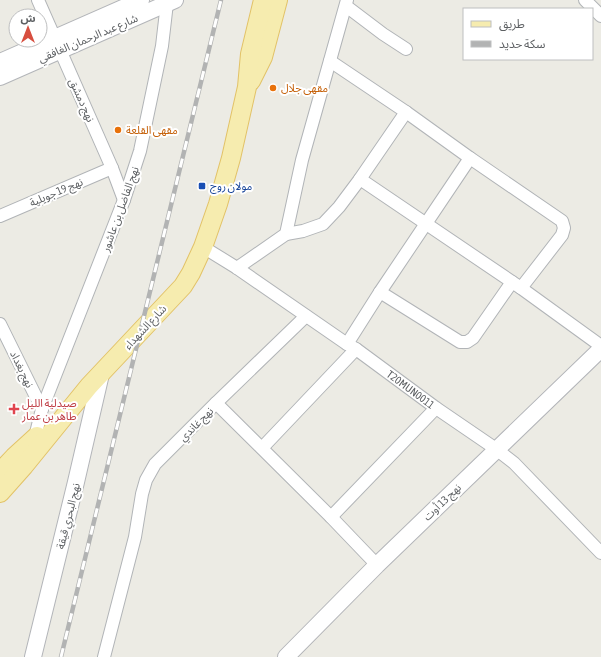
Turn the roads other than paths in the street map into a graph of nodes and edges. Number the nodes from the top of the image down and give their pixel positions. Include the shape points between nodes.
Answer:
1 (38, 0) edge
2 (141, 0) edge
3 (263, 0) edge
4 (278, 0) edge
5 (585, 0) edge
6 (170, 1) edge
7 (347, 3) edge
8 (601, 16) edge
9 (57, 44) junction
10 (406, 49) dead end
11 (330, 61) junction
12 (0, 62) edge
13 (0, 76) edge
14 (247, 87) junction
15 (406, 112) junction
16 (470, 158) junction
17 (112, 168) junction
18 (360, 179) junction
19 (124, 200) junction
20 (0, 216) edge
21 (426, 224) junction
22 (286, 234) junction
23 (203, 247) junction
24 (237, 268) junction
25 (516, 285) junction
26 (380, 292) junction
27 (306, 316) junction
28 (0, 324) edge
29 (601, 346) edge
30 (351, 347) junction
31 (601, 349) edge
32 (101, 374) junction
33 (78, 399) junction
34 (216, 403) junction
35 (436, 408) junction
36 (42, 409) junction
37 (35, 438) junction
38 (262, 448) junction
39 (496, 449) junction
40 (0, 472) edge
41 (0, 493) edge
42 (331, 517) junction
43 (601, 553) edge
44 (377, 565) junction
45 (33, 657) edge
46 (104, 657) edge
47 (286, 657) edge

1 - 9 street, نهج دمشق
2 - 9 main road, شارع عبد الرحمان الغافقي
3 - 14 main road via 250,54
4 - 14 main road via 263,57
5 - 8 street
6 - 9 main road, شارع عبد الرحمان الغافقي
6 - 19 street, نهج الفاضل بن عاشور via 140,151
7 - 10 street via 383,34
7 - 11 street
9 - 12 main road, شارع عبد الرحمان الغافقي
9 - 13 main road, شارع عبد الرحمان الغافقي
9 - 17 street, نهج دمشق
11 - 15 street
11 - 22 street via 302,160
14 - 23 main road, شارع الشهداء via 231,158
15 - 16 street
15 - 18 street
16 - 21 street
16 - 25 street via 562,221 562,235
17 - 19 street, نهج دمشق
17 - 20 street, نهج 19 جويلية
18 - 21 street
18 - 22 street via 323,224
19 - 36 street, نهج الفاضل بن عاشور
21 - 25 street
21 - 26 street
22 - 24 street
23 - 24 street, T20MUN0011
23 - 32 main road, شارع الشهداء via 184,286
24 - 27 street, T20MUN0011
25 - 26 street via 467,342 460,342
25 - 29 street
26 - 30 street
27 - 30 street, T20MUN0011
27 - 34 street
28 - 36 street, نهج بغداد
30 - 35 street, T20MUN0011
30 - 38 street
31 - 39 main road, نهج 13 أوت
32 - 33 main road, شارع الشهداء
32 - 45 main road, نهج البحري قيقة
33 - 37 main road, شارع الشهداء
33 - 41 main road, شارع الشهداء
34 - 38 street, نهج غاندي
34 - 46 street, نهج غاندي via 155,464 146,480 135,537
35 - 39 street, T20MUN0011
35 - 42 street
36 - 37 street
37 - 40 main road, شارع الشهداء
38 - 42 street, نهج غاندي
39 - 43 street, T20MUN0011 via 514,463
39 - 44 main road, نهج 13 أوت
42 - 44 street, نهج غاندي
44 - 47 main road, نهج 13 أوت

